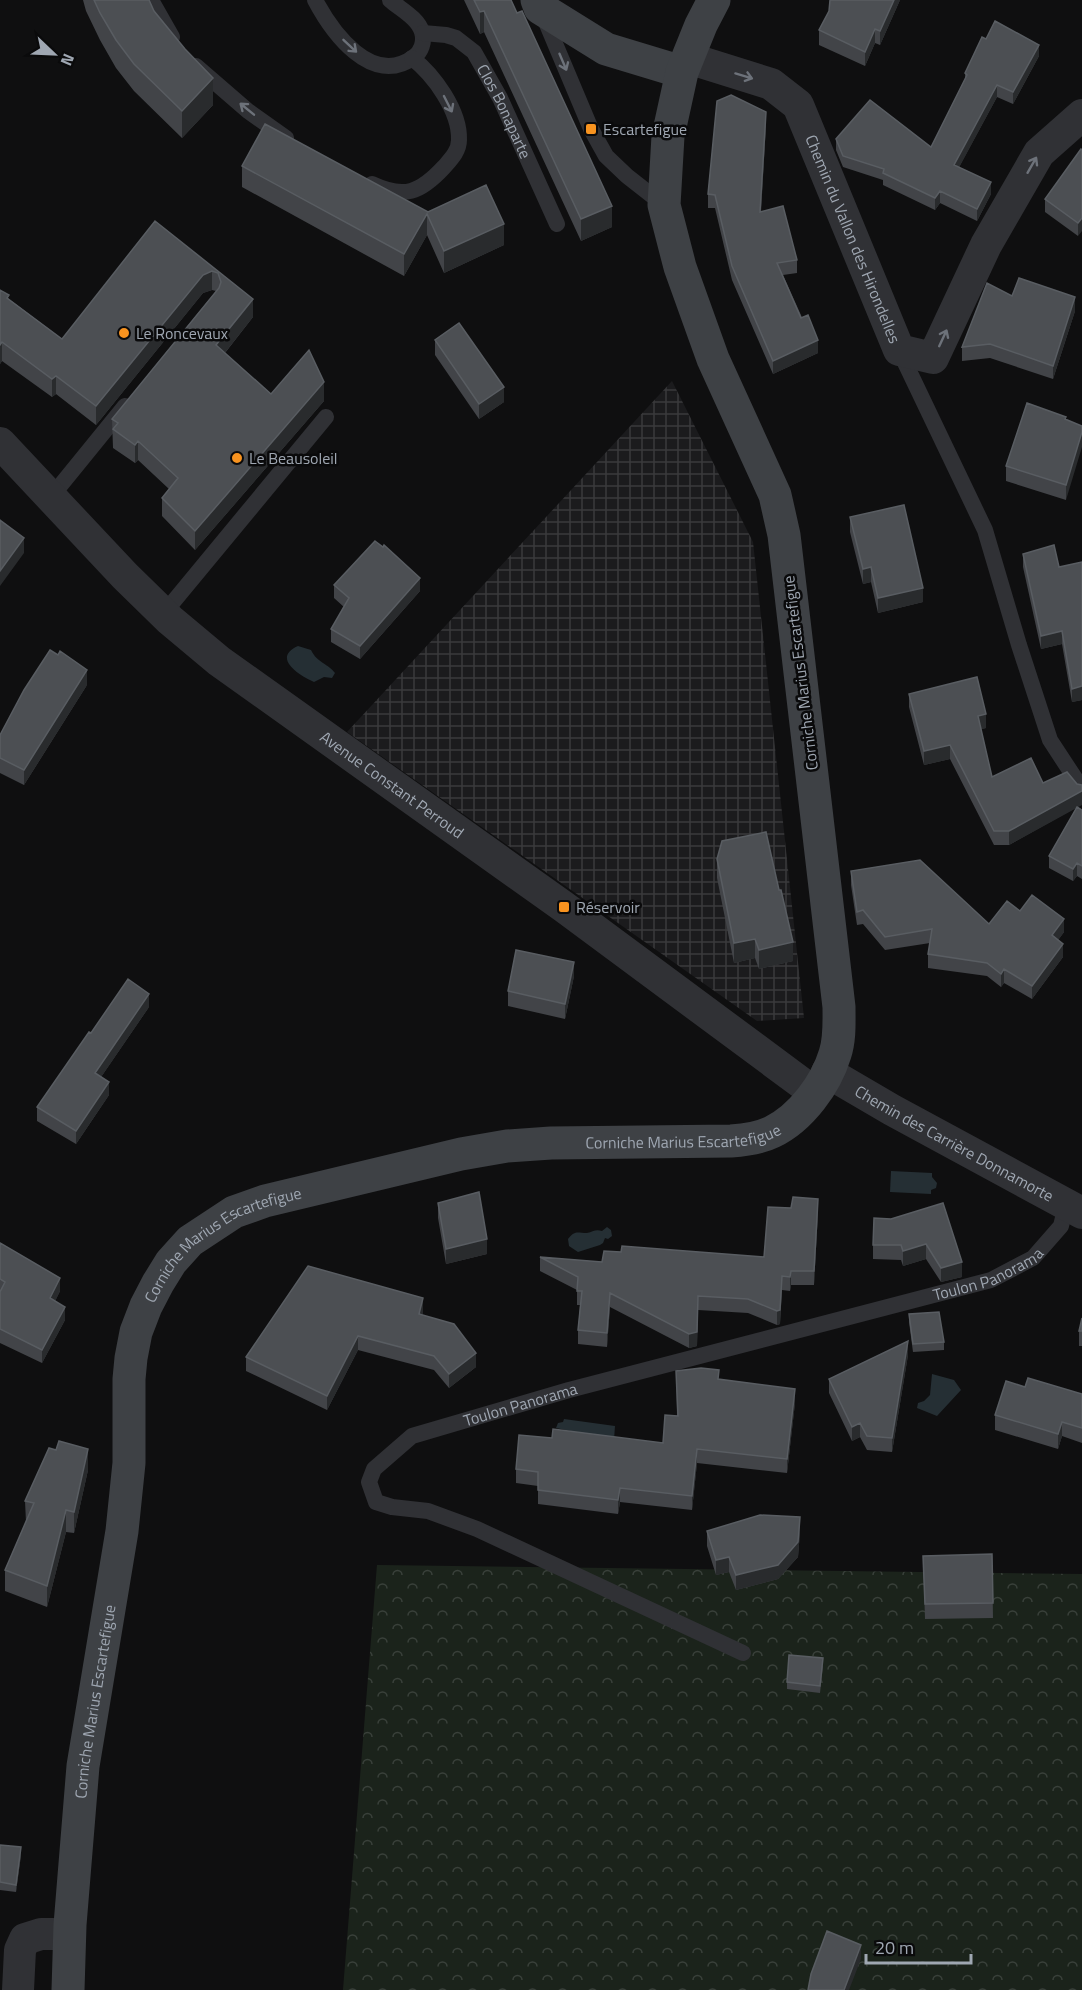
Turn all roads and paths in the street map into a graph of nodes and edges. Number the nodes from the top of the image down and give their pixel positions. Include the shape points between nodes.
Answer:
1 (152, 0) edge
2 (315, 0) edge
3 (390, 0) edge
4 (714, 0) edge
5 (538, 4) edge
6 (423, 33) junction
7 (412, 58) junction
8 (685, 65) junction
9 (1082, 115) edge
10 (300, 147) edge
11 (358, 178) edge
12 (664, 205) junction
13 (557, 224) dead end
14 (900, 350) junction
15 (138, 390) edge
16 (326, 417) dead end
17 (0, 443) edge
18 (51, 497) junction
19 (164, 613) junction
20 (1082, 789) edge
21 (821, 1082) junction
22 (1074, 1209) edge
23 (743, 1653) dead end
24 (69, 1934) junction
25 (18, 1990) edge
26 (68, 1990) edge

10 -> 1 lane via 248,111 188,58
2 -> 7 lane via 332,29 368,62 392,65
3 - 6 lane
4 - 8 main road, Corniche Marius Escartefigue
5 - 8 main road via 606,49
5 -> 12 lane via 606,156
6 - 7 lane via 420,52
6 - 13 lane, Clos Bonaparte via 456,38 474,52 500,98
7 -> 11 lane via 430,73 450,107 459,133 458,149 432,181 410,192 387,191
8 - 12 main road, Corniche Marius Escartefigue via 668,136
8 -> 14 street, Chemin du Vallon des Hirondelles via 771,84 798,105
14 -> 9 street, Chemin du Vallon des Hirondelles via 933,358 986,245 1039,153
12 - 21 main road, Corniche Marius Escartefigue via 680,267 706,339 775,495 784,535 839,1007 836,1053
14 - 20 lane via 986,530 1050,740
15 - 18 lane
16 - 19 lane
17 - 18 street, Avenue Constant Perroud
18 - 19 street, Avenue Constant Perroud
19 - 21 street, Avenue Constant Perroud via 219,661 564,908
21 - 22 street, Chemin des Carrière Donnamorte
21 - 24 main road, Corniche Marius Escartefigue via 802,1109 773,1132 742,1140 551,1143 460,1154 234,1212 190,1241 171,1262 146,1306 131,1358 127,1486 83,1766
22 - 23 lane, Toulon Panorama via 1033,1258 991,1280 569,1390 412,1436 374,1469 369,1482 376,1502 428,1511 477,1529
24 - 25 street via 41,1934 25,1939 20,1950
24 - 26 main road, Corniche Marius Escartefigue

